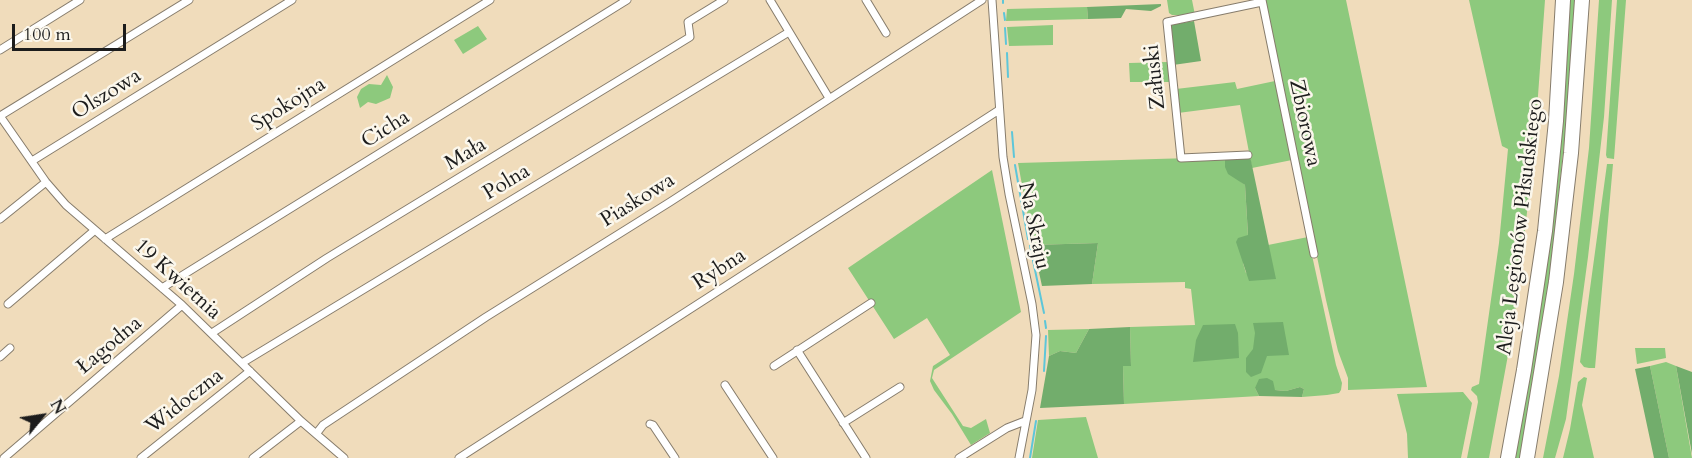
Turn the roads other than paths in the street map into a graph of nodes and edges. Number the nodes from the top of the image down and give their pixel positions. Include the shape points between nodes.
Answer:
1 (80, 0) edge
2 (189, 0) edge
3 (292, 0) edge
4 (490, 0) edge
5 (627, 0) edge
6 (724, 0) edge
7 (770, 0) edge
8 (866, 0) edge
9 (981, 0) edge
10 (992, 0) edge
11 (1563, 0) edge
12 (1262, 1) edge
13 (1583, 4) edge
14 (789, 32) junction
15 (886, 33) dead end
16 (0, 50) edge
17 (829, 98) junction
18 (999, 110) junction
19 (0, 116) edge
20 (1248, 155) dead end
21 (32, 161) junction
22 (46, 182) junction
23 (0, 219) edge
24 (95, 230) junction
25 (105, 239) junction
26 (1314, 254) dead end
27 (162, 288) junction
28 (872, 303) dead end
29 (8, 304) dead end
30 (182, 306) junction
31 (212, 333) junction
32 (10, 348) dead end
33 (797, 351) junction
34 (0, 357) edge
35 (242, 363) junction
36 (774, 366) dead end
37 (250, 372) junction
38 (725, 385) dead end
39 (900, 387) dead end
40 (301, 421) junction
41 (1025, 421) junction
42 (843, 423) junction
43 (650, 424) dead end
44 (316, 434) junction
45 (4, 458) edge
46 (141, 458) edge
47 (253, 458) edge
48 (344, 458) edge
49 (459, 458) edge
50 (675, 458) edge
51 (773, 458) edge
52 (866, 458) edge
53 (959, 458) edge
54 (1019, 458) edge
55 (1508, 458) edge
56 (1527, 458) edge

1 - 16 street
2 - 19 street
3 - 21 street, Olszowa
4 - 25 street, Spokojna
5 - 27 street, Cicha
6 - 31 street, Mała via 688,22 690,37 327,258
7 - 14 street
8 - 15 street
9 - 17 street, Piaskowa
10 - 18 street, Na Skraju
11 - 55 highway, Aleja Legionów Piłsudskiego via 1545,231
12 - 20 street, Załuski via 1167,22 1181,158
12 - 26 street, Zbiorowa
13 - 56 highway, Aleja Legionów Piłsudskiego via 1572,153 1556,282
14 - 17 street
14 - 35 street, Polna
17 - 44 street, Piaskowa via 486,317 323,425
18 - 41 street, Na Skraju via 1008,188 1036,326 1034,373
18 - 49 street, Rybna
19 - 21 street, 19 Kwietnia
21 - 22 street, 19 Kwietnia
22 - 23 street
22 - 24 street, 19 Kwietnia
24 - 25 street, 19 Kwietnia
24 - 29 street
25 - 27 street, 19 Kwietnia
27 - 30 street, 19 Kwietnia
28 - 33 street
30 - 31 street, 19 Kwietnia
30 - 45 street, Łagodna
31 - 35 street, 19 Kwietnia
32 - 34 street
33 - 36 street
33 - 42 street
35 - 37 street, 19 Kwietnia
37 - 40 street, 19 Kwietnia
37 - 46 street, Widoczna
38 - 51 street
39 - 42 street
40 - 44 street, 19 Kwietnia
40 - 47 street
41 - 53 street
41 - 54 street, Na Skraju
42 - 52 street
43 - 50 street
44 - 48 street, 19 Kwietnia

